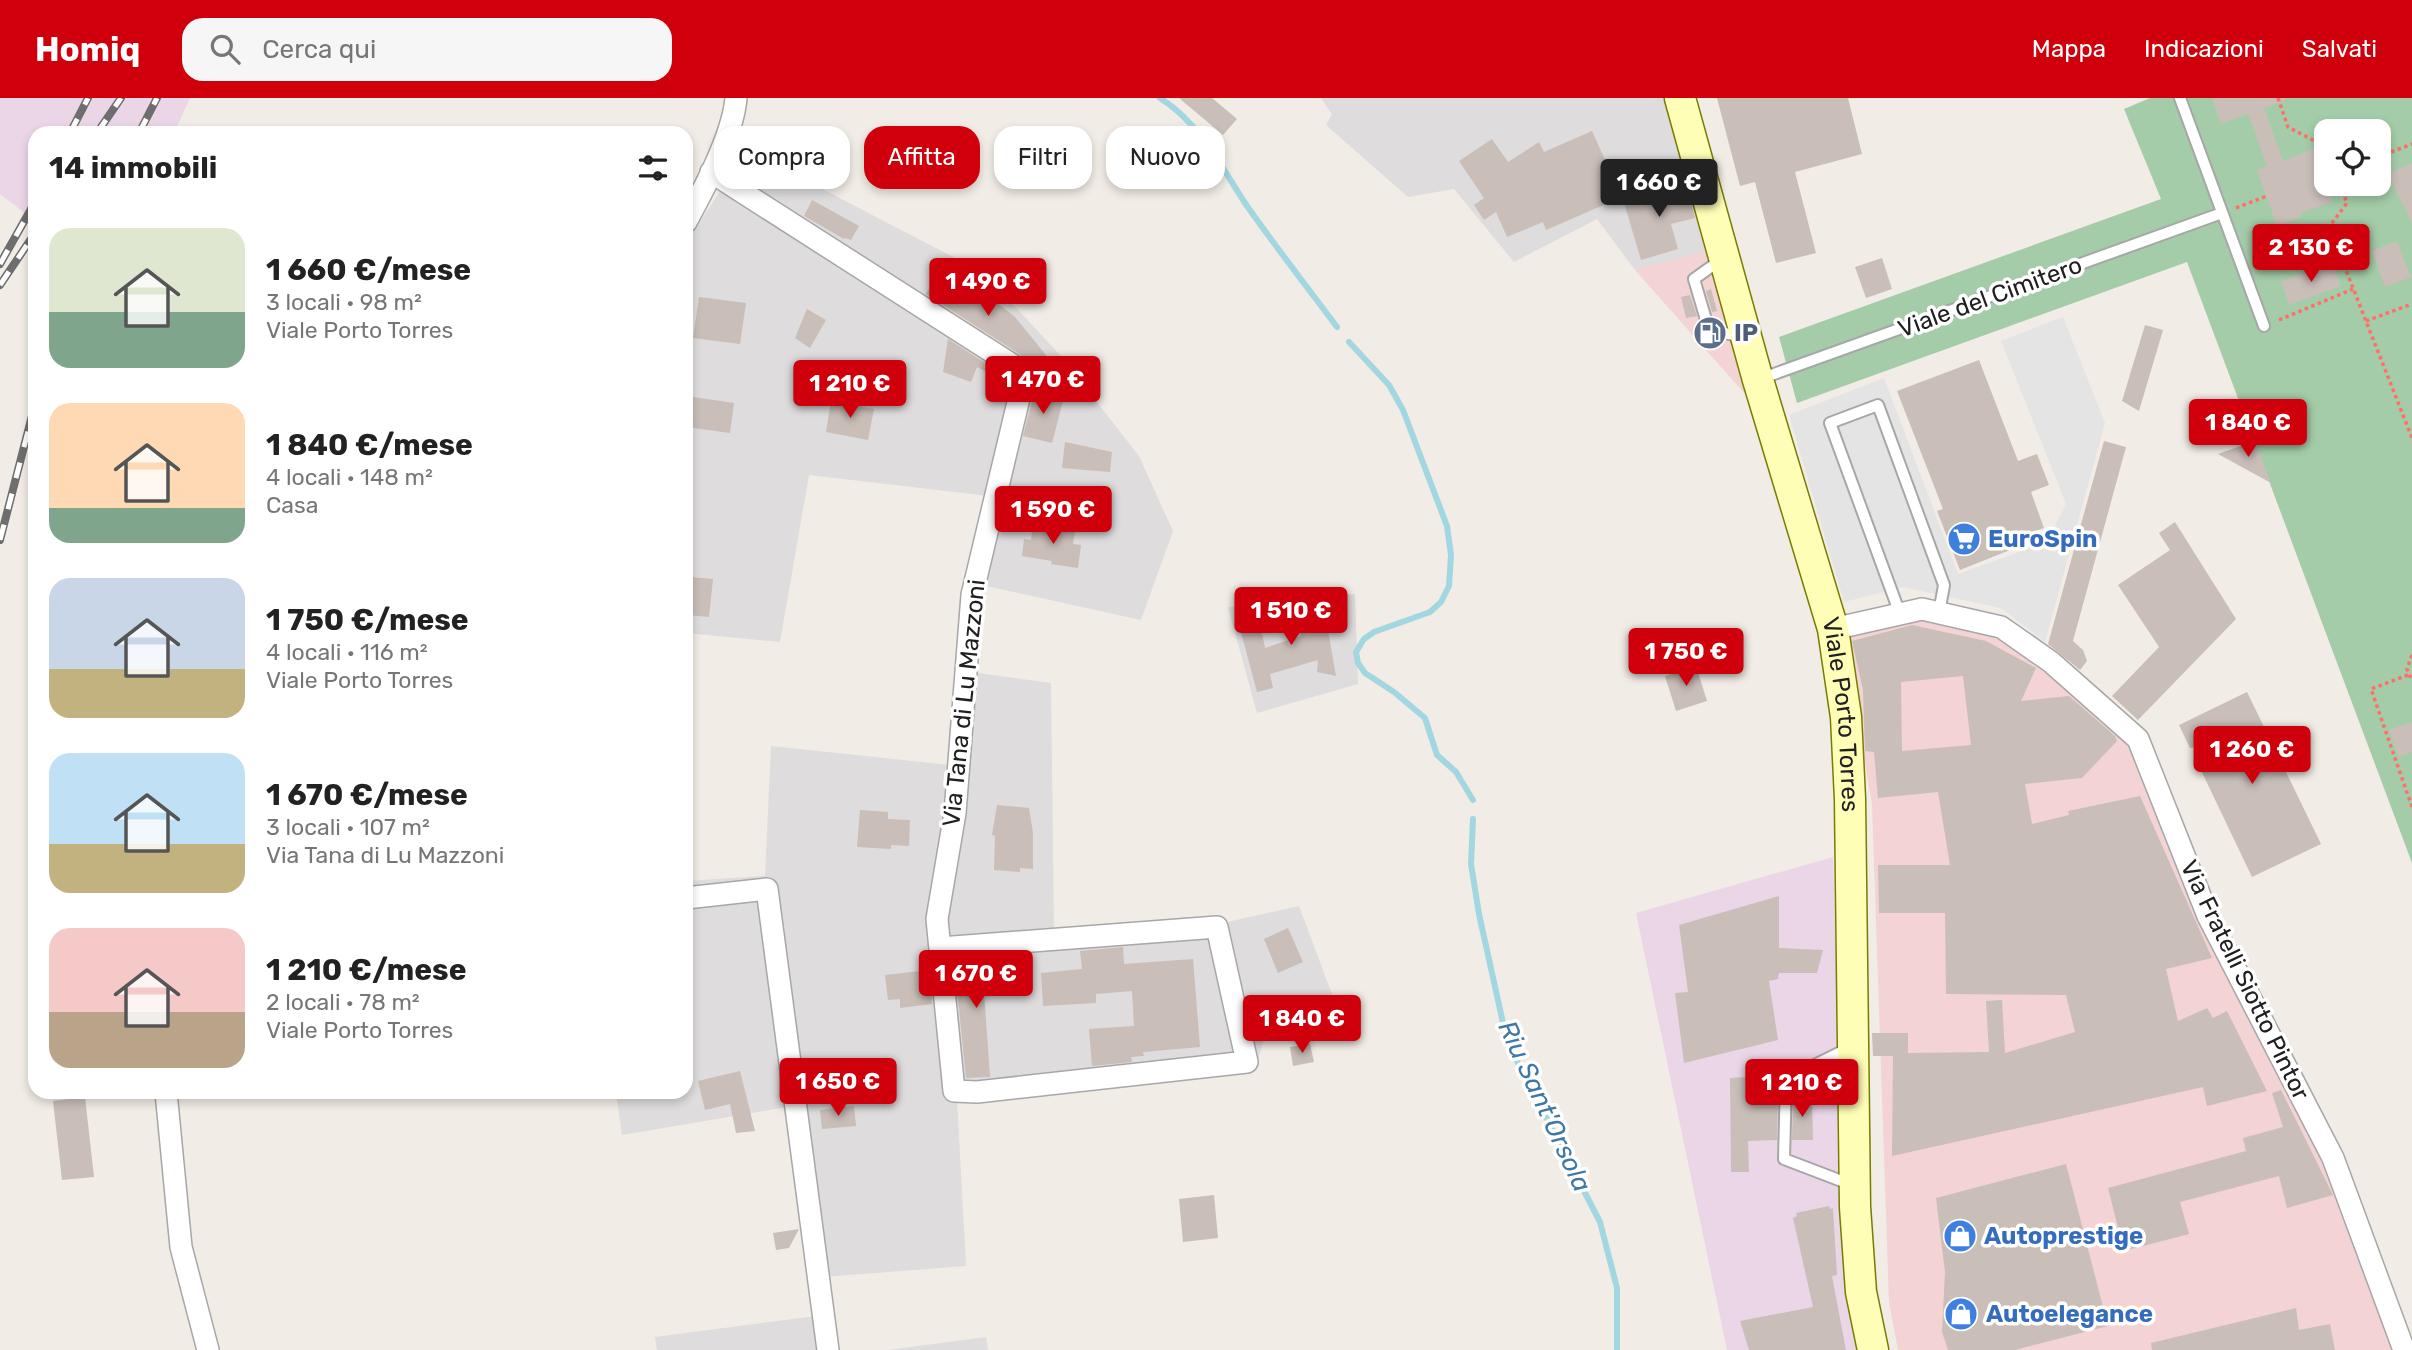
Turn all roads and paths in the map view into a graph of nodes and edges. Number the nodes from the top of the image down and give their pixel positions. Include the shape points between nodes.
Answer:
1 (736, 98) edge
2 (1681, 98) edge
3 (2180, 98) edge
4 (2278, 98) edge
5 (2314, 141) edge
6 (2412, 144) edge
7 (2391, 152) edge
8 (711, 172) junction
9 (2267, 196) dead end
10 (2344, 196) edge
11 (693, 208) edge
12 (2222, 213) junction
13 (2353, 289) junction
14 (2412, 304) edge
15 (2366, 321) junction
16 (2264, 326) joint
17 (1758, 380) junction
18 (2412, 438) edge
19 (1939, 613) junction
20 (1900, 614) junction
21 (1833, 629) junction
22 (2412, 655) edge
23 (2408, 675) junction
24 (2412, 681) edge
25 (2412, 807) edge
26 (693, 897) edge
27 (940, 947) junction
28 (1853, 1045) junction
29 (167, 1099) edge
30 (1855, 1186) junction
31 (208, 1350) edge
32 (828, 1350) edge
33 (1873, 1350) edge
34 (2404, 1350) edge

1 - 8 street via 735,113
2 - 17 main road, Viale Porto Torres
3 - 12 lane
4 - 5 path via 2288,127
6 - 7 path
8 - 11 street
8 - 27 street, Via Tana di Lu Mazzoni via 1025,373 972,595 954,813 937,919
9 - 12 path
10 - 13 path via 2347,203 2329,227
12 - 16 lane
12 - 17 lane, Viale del Cimitero
13 - 15 path
13 - 16 path
14 - 15 path
15 - 18 path
17 - 21 main road, Viale Porto Torres
19 - 20 street, Via Fratelli Siotto Pintor via 1922,609
19 - 20 lane via 1944,585 1878,405 1829,423
19 - 34 street, Via Fratelli Siotto Pintor via 2001,627 2051,662 2138,739 2208,916 2333,1158
20 - 21 street, Via Fratelli Siotto Pintor
21 - 28 main road, Viale Porto Torres via 1846,717 1850,799
22 - 23 path
23 - 24 path
23 - 25 path via 2371,689
26 - 32 street via 767,889
27 - 27 street, Via Tana di Lu Mazzoni via 954,1091 1247,1062 1217,927
28 - 30 main road, Viale Porto Torres
28 - 30 lane via 1786,1079 1784,1159
29 - 31 street via 181,1247
30 - 33 main road, Viale Porto Torres via 1861,1292

